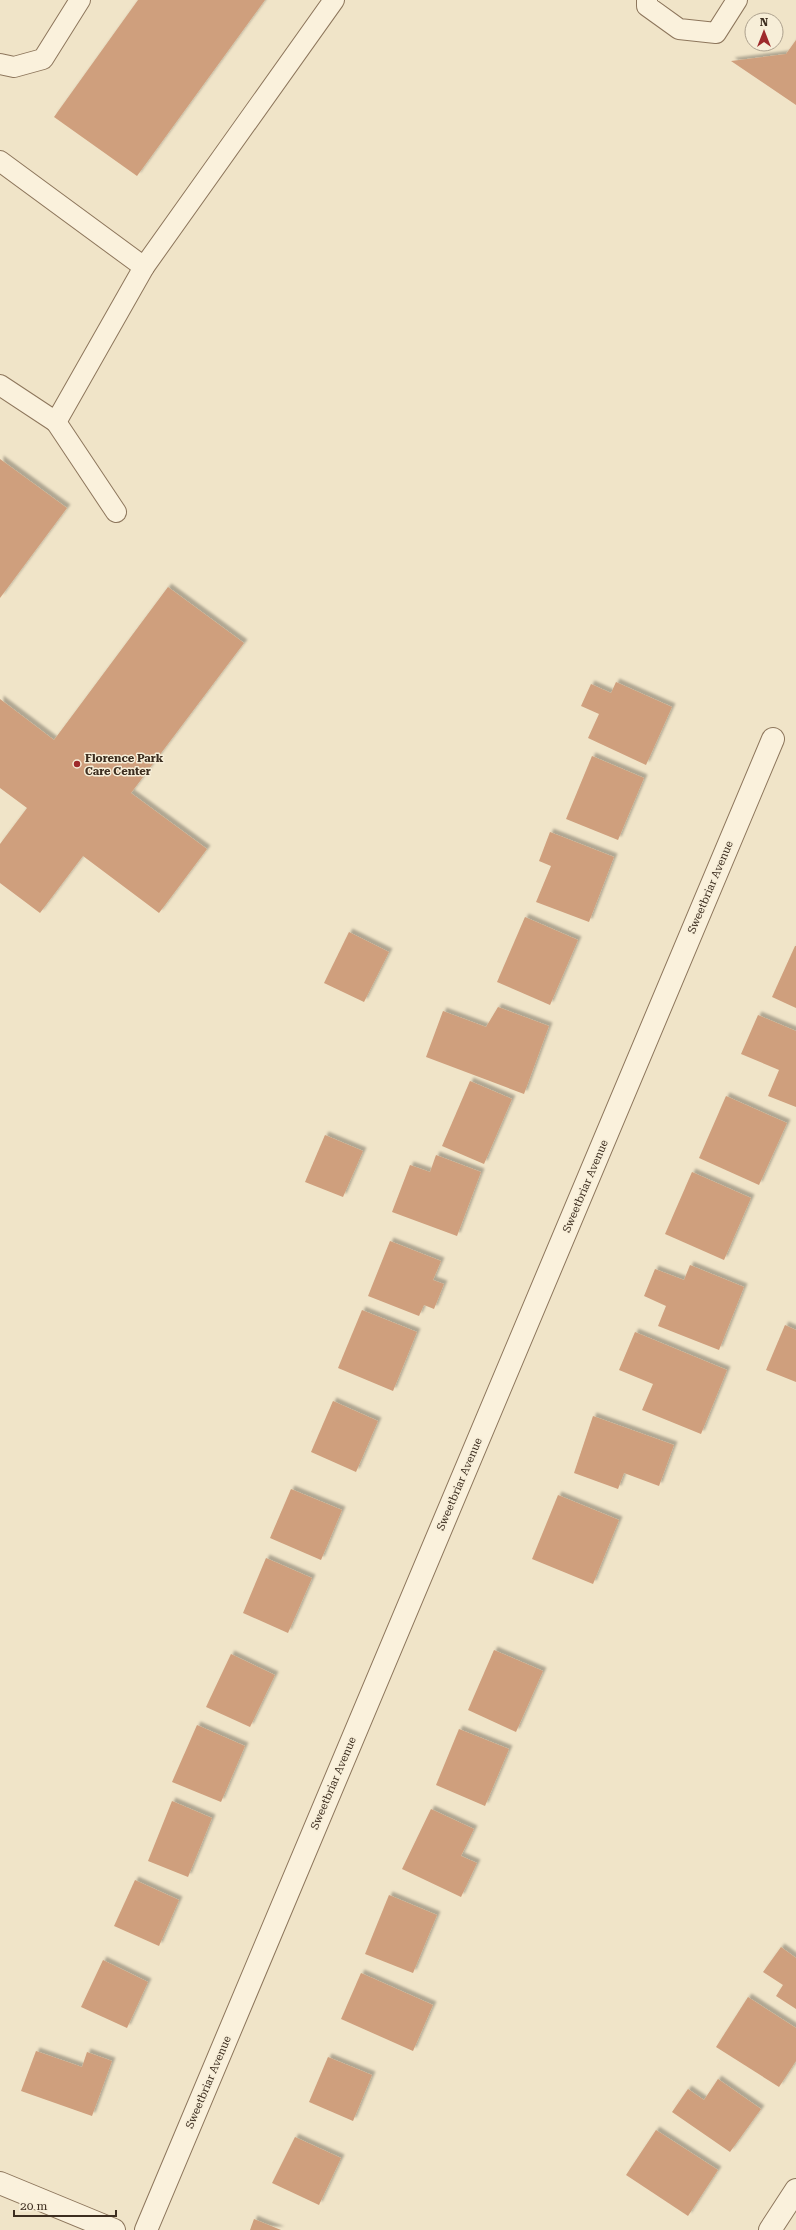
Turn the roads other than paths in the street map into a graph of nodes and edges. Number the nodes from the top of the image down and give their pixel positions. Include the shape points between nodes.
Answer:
1 (80, 0) edge
2 (334, 0) edge
3 (647, 0) edge
4 (737, 0) edge
5 (0, 64) edge
6 (0, 161) edge
7 (144, 267) junction
8 (0, 385) edge
9 (56, 422) junction
10 (116, 512) dead end
11 (773, 739) dead end
12 (0, 2183) edge
13 (796, 2190) edge
14 (114, 2230) edge
15 (146, 2230) edge
16 (770, 2230) edge

1 - 5 lane via 43,59 14,67
2 - 7 lane
3 - 4 lane via 647,6 679,29 716,33
6 - 7 lane
7 - 9 lane
8 - 9 lane
9 - 10 lane
11 - 15 street, Sweetbriar Avenue
12 - 14 street
13 - 16 street

